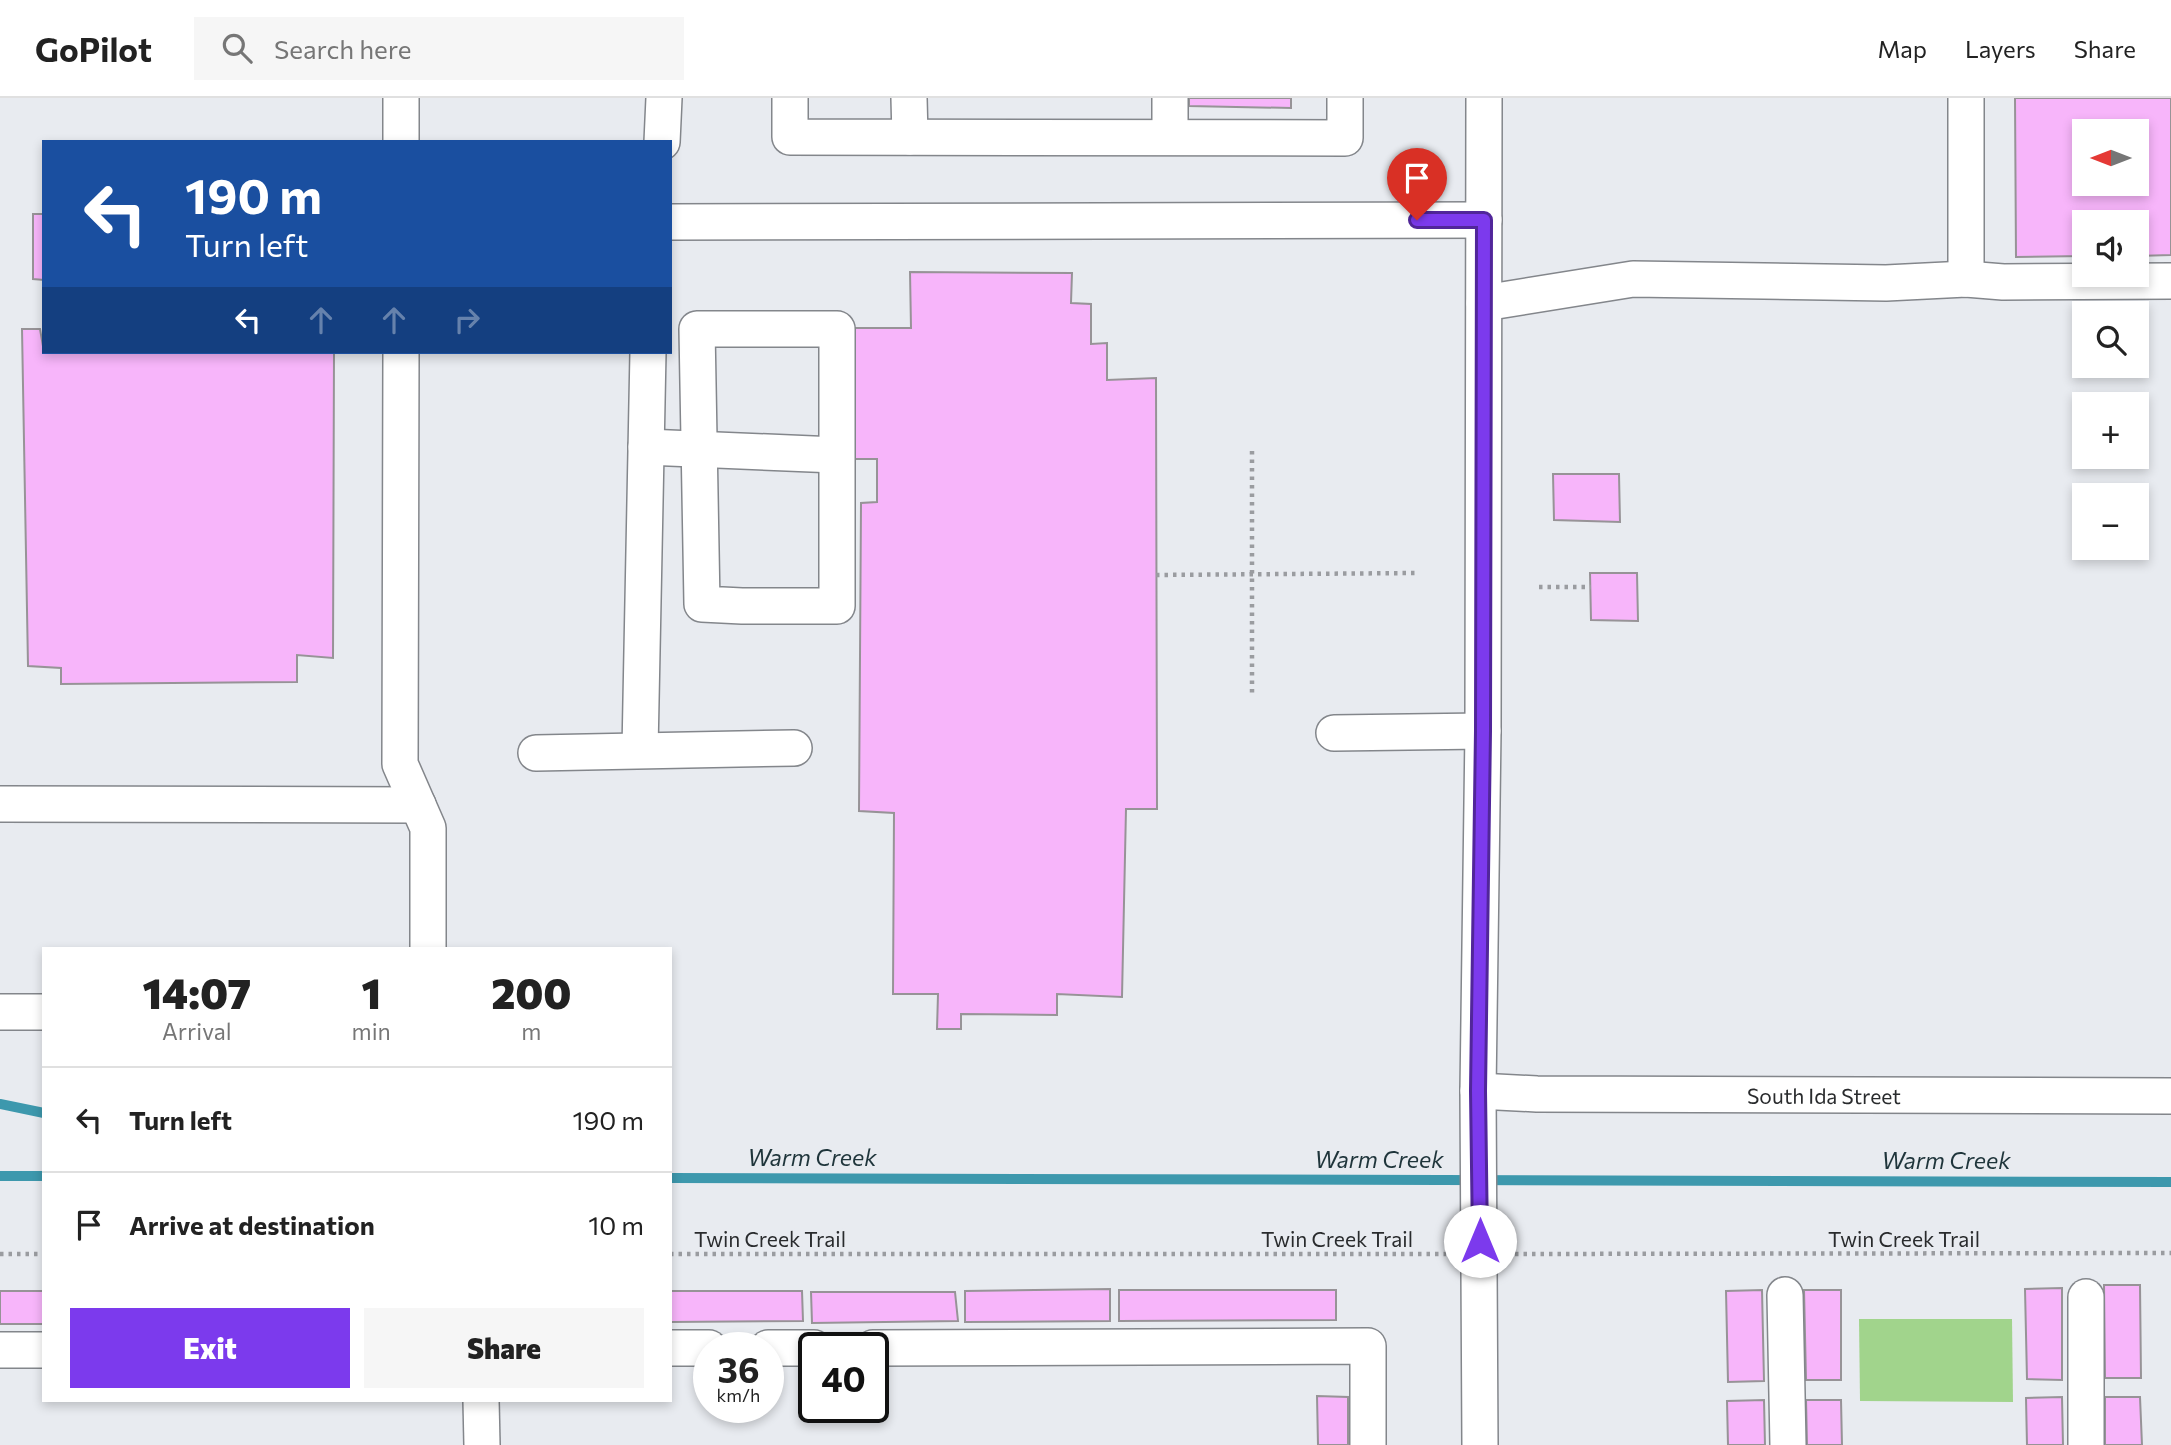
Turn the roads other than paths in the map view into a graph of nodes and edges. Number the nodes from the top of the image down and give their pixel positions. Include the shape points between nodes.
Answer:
1 (401, 98) edge
2 (664, 98) edge
3 (790, 98) edge
4 (909, 98) edge
5 (1170, 98) edge
6 (1345, 98) edge
7 (1484, 98) edge
8 (1966, 98) edge
9 (910, 137) junction
10 (1170, 137) junction
11 (401, 140) edge
12 (662, 140) edge
13 (1484, 220) junction
14 (672, 222) edge
15 (1966, 279) junction
16 (2171, 281) edge
17 (1484, 303) junction
18 (401, 354) edge
19 (648, 354) edge
20 (646, 447) junction
21 (699, 449) junction
22 (836, 455) junction
23 (1483, 731) junction
24 (1334, 733) dead end
25 (794, 748) dead end
26 (640, 750) junction
27 (536, 753) dead end
28 (0, 804) edge
29 (418, 805) junction
30 (428, 947) edge
31 (0, 1012) edge
32 (42, 1012) edge
33 (2171, 1096) edge
34 (1478, 1107) junction
35 (1785, 1295) dead end
36 (2086, 1297) dead end
37 (672, 1348) edge
38 (693, 1348) edge
39 (889, 1348) edge
40 (0, 1350) edge
41 (42, 1350) edge
42 (481, 1402) edge
43 (482, 1445) edge
44 (1368, 1445) edge
45 (1480, 1445) edge
46 (1788, 1445) edge
47 (2086, 1445) edge

1 - 11 street
2 - 12 street
3 - 9 street via 790,137
4 - 9 street
5 - 10 street
6 - 10 street via 1345,138
7 - 13 street
8 - 15 street
9 - 10 street
13 - 14 street
13 - 17 street
15 - 16 street
15 - 17 street via 1886,283 1633,279
17 - 23 street
18 - 29 street via 400,764
19 - 20 street
20 - 21 street
20 - 26 street
21 - 22 street
21 - 22 street via 697,329 837,329
21 - 22 street via 702,604 742,607 837,606
23 - 24 street
23 - 34 street
25 - 26 street
26 - 27 street
28 - 29 street
29 - 30 street via 428,828
31 - 32 street
33 - 34 street, South Ida Street via 1537,1094
34 - 45 street
35 - 46 street
36 - 47 street
37 - 38 street
39 - 44 street via 1368,1346
40 - 41 street
42 - 43 street

